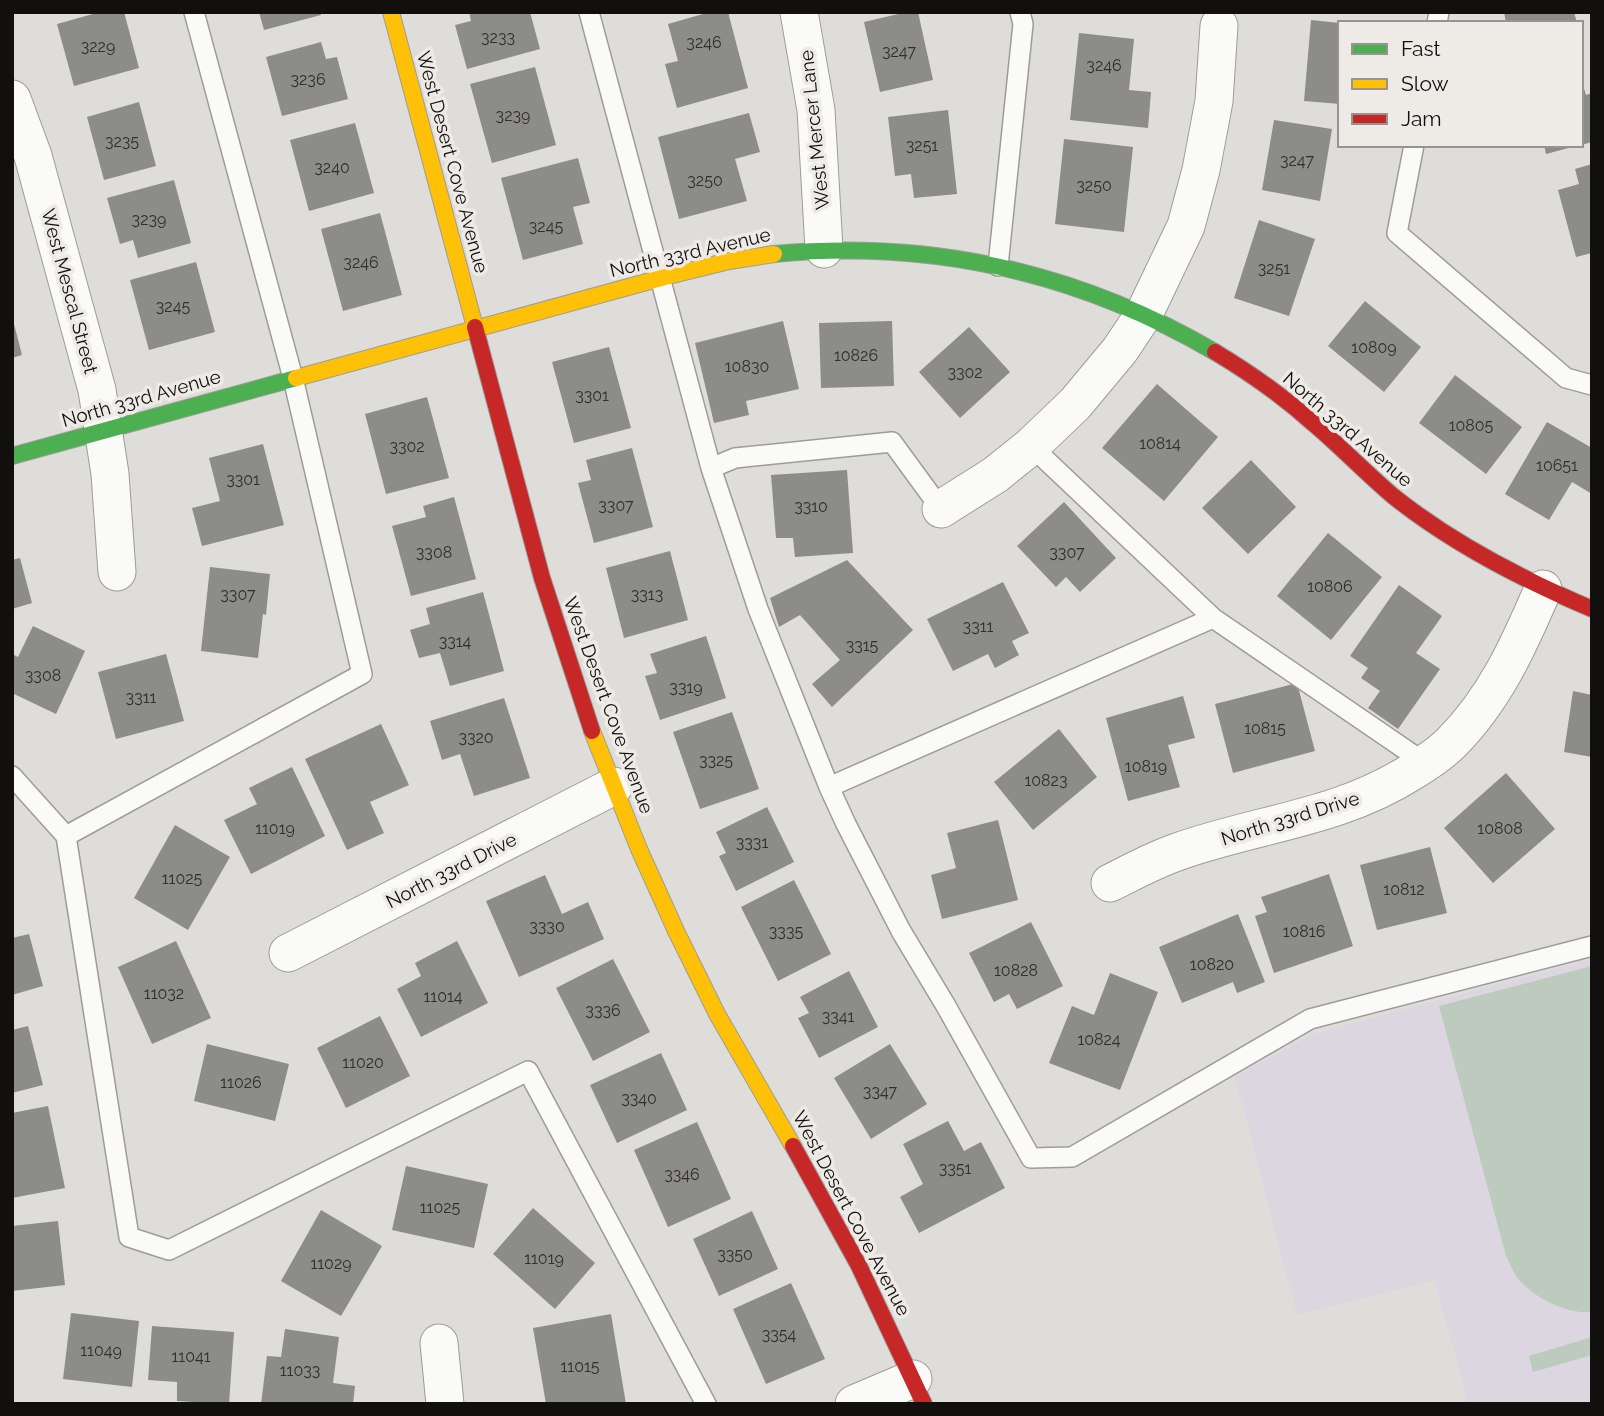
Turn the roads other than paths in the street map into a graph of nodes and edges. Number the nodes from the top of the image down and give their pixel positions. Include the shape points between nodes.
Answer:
1 (194, 12) edge
2 (391, 12) edge
3 (589, 12) edge
4 (799, 12) edge
5 (1020, 12) edge
6 (1219, 26) dead end
7 (12, 99) edge
8 (1414, 147) edge
9 (824, 249) junction
10 (998, 266) junction
11 (660, 278) junction
12 (1144, 314) junction
13 (475, 328) junction
14 (293, 378) junction
15 (1592, 385) edge
16 (103, 431) junction
17 (1031, 446) junction
18 (12, 456) edge
19 (711, 468) junction
20 (941, 509) joint
21 (117, 572) dead end
22 (1543, 589) junction
23 (1592, 610) edge
24 (1213, 618) junction
25 (1425, 763) junction
26 (12, 776) edge
27 (614, 786) junction
28 (829, 787) junction
29 (66, 836) junction
30 (1110, 883) dead end
31 (1592, 946) edge
32 (288, 953) dead end
33 (439, 1343) dead end
34 (918, 1391) edge
35 (445, 1404) edge
36 (706, 1404) edge
37 (853, 1404) edge

1 - 14 lane
2 - 13 street, West Desert Cove Avenue
3 - 11 lane
4 - 9 street, West Mercer Lane via 816,110
5 - 10 lane via 1023,24
6 - 12 street via 1214,102 1202,170 1186,226
7 - 16 street, West Mescal Street via 33,156 97,390
8 - 15 lane via 1397,233 1566,378
9 - 10 street, North 33rd Avenue via 904,252
9 - 11 street, North 33rd Avenue via 766,255
10 - 12 street, North 33rd Avenue via 1105,296
11 - 13 street, North 33rd Avenue
11 - 19 lane
12 - 17 street via 1075,404
12 - 22 street, North 33rd Avenue via 1237,365 1301,412 1400,502 1449,537
13 - 14 street, North 33rd Avenue
13 - 27 street, West Desert Cove Avenue via 542,578
14 - 16 street, North 33rd Avenue
14 - 29 lane via 362,674
16 - 18 street, North 33rd Avenue
16 - 21 street, West Mescal Street
17 - 20 street
17 - 24 lane
19 - 20 lane via 735,458 892,442
19 - 28 lane via 758,609
22 - 23 street, North 33rd Avenue
22 - 25 street, North 33rd Drive via 1503,675 1475,716
24 - 25 lane
24 - 28 lane
25 - 30 street, North 33rd Drive via 1357,800 1176,852
26 - 29 lane
27 - 32 street, North 33rd Drive
27 - 34 street, West Desert Cove Avenue via 717,1014 859,1265
28 - 31 lane via 901,931 1031,1158 1072,1157 1310,1019
29 - 36 lane via 129,1237 169,1250 528,1071
33 - 35 street
34 - 37 street

